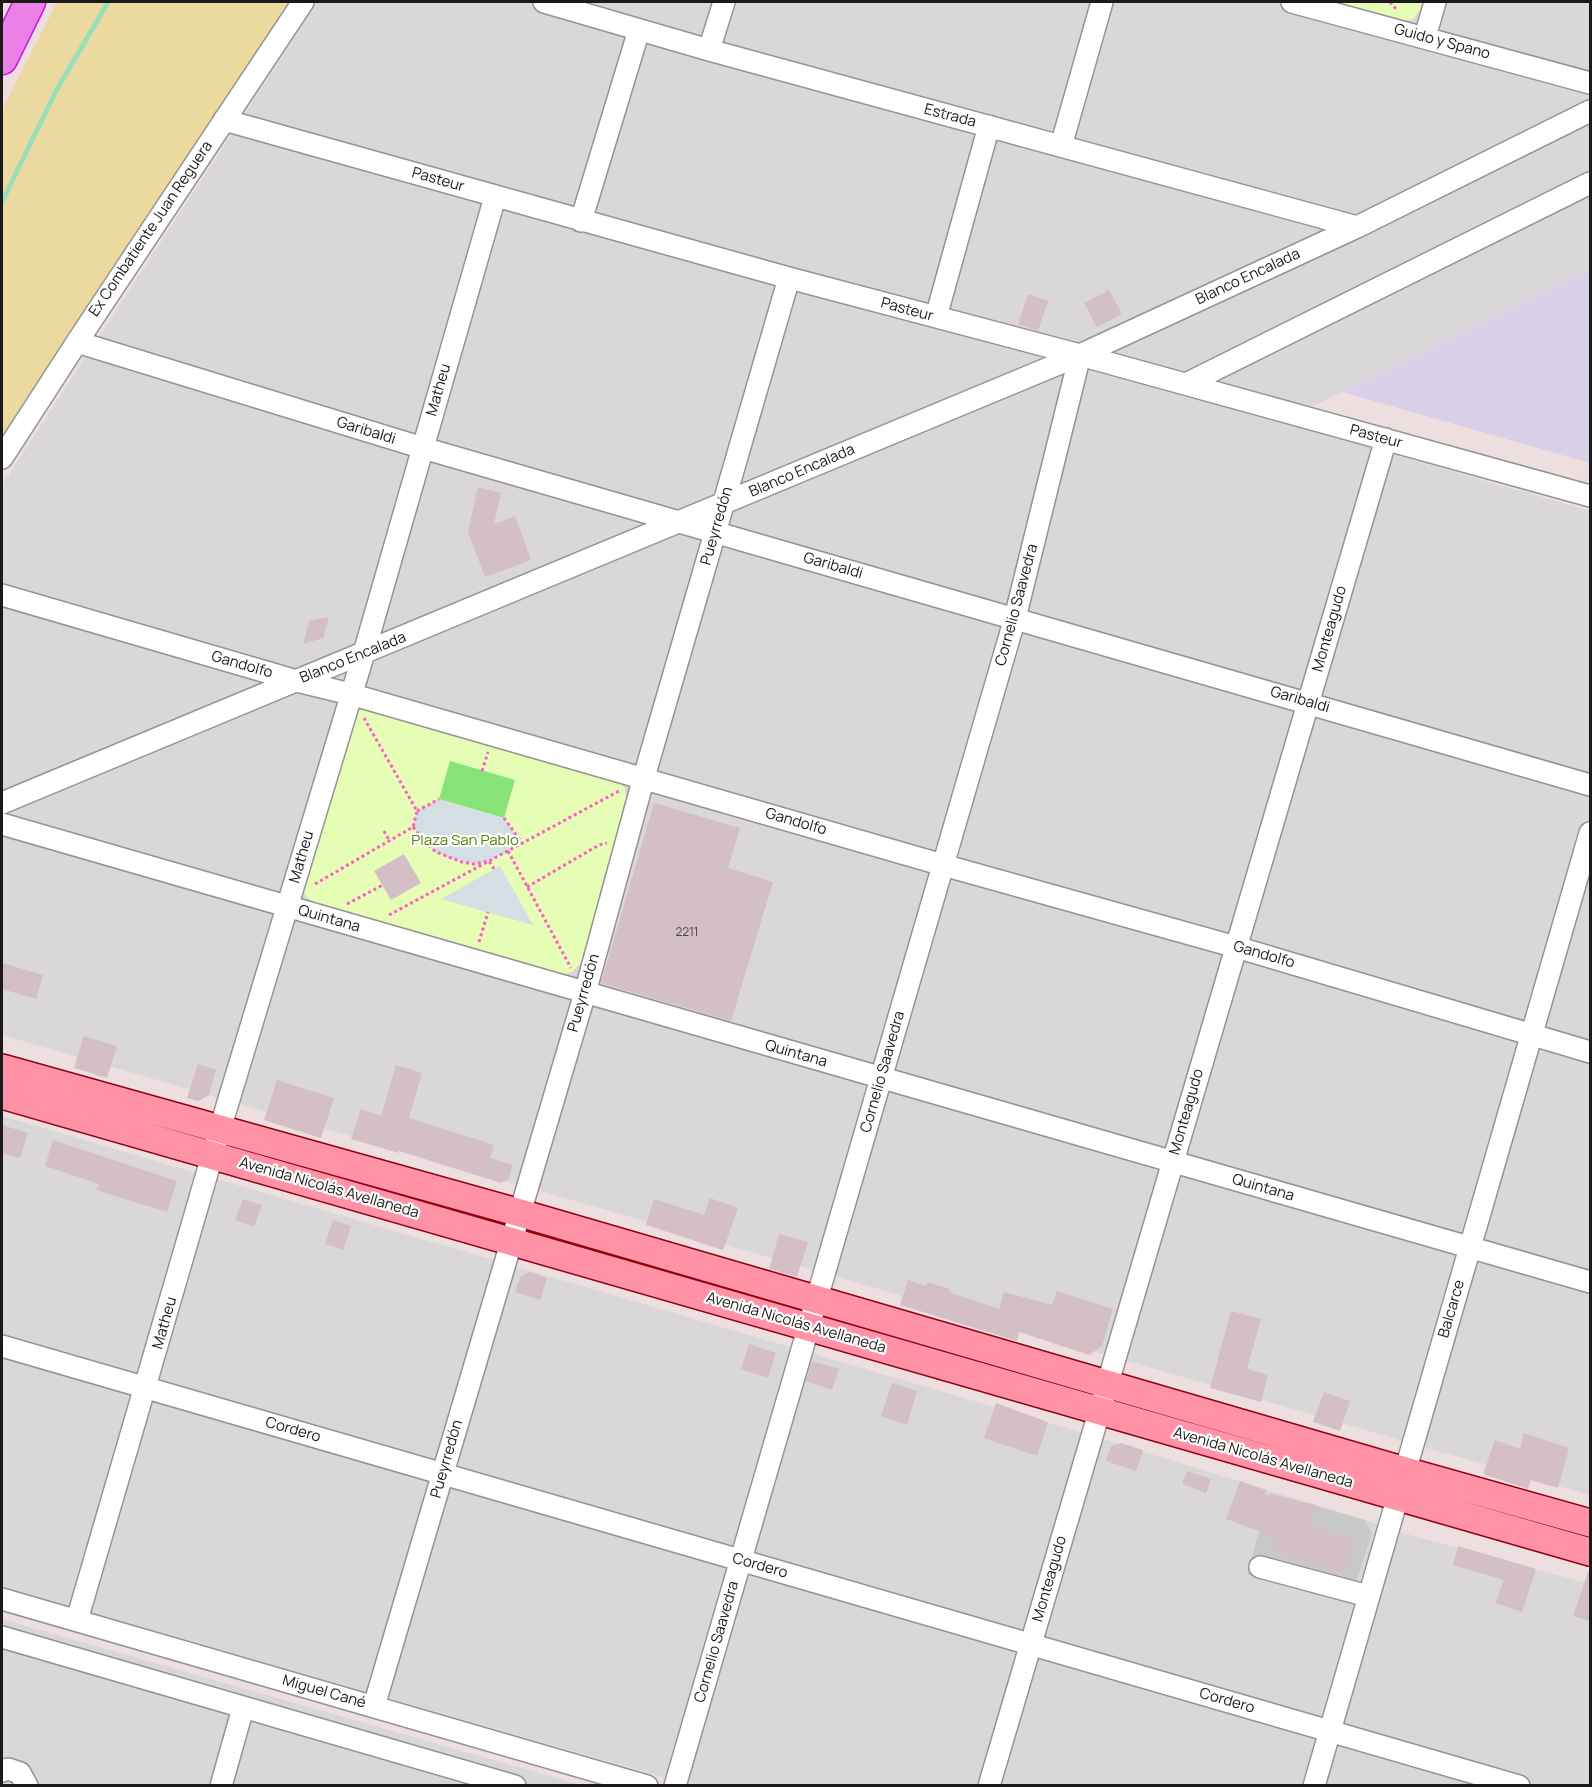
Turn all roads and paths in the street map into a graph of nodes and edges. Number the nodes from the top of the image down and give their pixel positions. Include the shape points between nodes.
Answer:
1 (30, 2) edge
2 (37, 2) edge
3 (303, 2) edge
4 (544, 2) edge
5 (723, 2) edge
6 (1102, 2) edge
7 (1293, 2) edge
8 (1435, 2) edge
9 (639, 30) junction
10 (1425, 37) junction
11 (709, 50) junction
12 (2, 57) edge
13 (1590, 83) edge
14 (1590, 111) edge
15 (224, 120) junction
16 (989, 126) junction
17 (1061, 146) junction
18 (1590, 183) edge
19 (495, 196) junction
20 (581, 221) junction
21 (1357, 227) junction
22 (789, 278) junction
23 (936, 317) junction
24 (77, 342) junction
25 (1080, 355) junction
26 (1186, 384) junction
27 (1386, 439) junction
28 (423, 448) junction
29 (2, 458) edge
30 (1590, 496) edge
31 (723, 505) junction
32 (681, 522) junction
33 (715, 532) junction
34 (2, 595) edge
35 (1015, 618) junction
36 (364, 653) junction
37 (297, 681) junction
38 (350, 694) junction
39 (1308, 703) junction
40 (644, 777) junction
41 (1590, 784) edge
42 (439, 799) dead end
43 (2, 803) edge
44 (417, 811) junction
45 (504, 818) dead end
46 (2, 824) edge
47 (413, 827) junction
48 (384, 831) dead end
49 (1590, 832) edge
50 (628, 838) junction
51 (390, 842) junction
52 (522, 843) junction
53 (508, 851) junction
54 (489, 861) junction
55 (943, 865) junction
56 (494, 869) dead end
57 (383, 885) dead end
58 (527, 887) junction
59 (289, 902) junction
60 (488, 912) dead end
61 (323, 917) junction
62 (363, 929) junction
63 (1236, 947) junction
64 (473, 961) junction
65 (585, 993) junction
66 (1532, 1035) junction
67 (1590, 1052) edge
68 (2, 1068) edge
69 (881, 1078) junction
70 (2, 1095) edge
71 (217, 1142) junction
72 (1173, 1162) junction
73 (520, 1213) junction
74 (512, 1241) junction
75 (1470, 1247) junction
76 (1590, 1281) edge
77 (816, 1300) junction
78 (808, 1326) junction
79 (2, 1346) edge
80 (1108, 1383) junction
81 (145, 1387) junction
82 (1100, 1411) junction
83 (1405, 1471) junction
84 (443, 1474) junction
85 (1398, 1497) junction
86 (1590, 1523) edge
87 (1590, 1552) edge
88 (740, 1560) junction
89 (1260, 1567) dead end
90 (1368, 1596) junction
91 (2, 1599) edge
92 (76, 1620) junction
93 (2, 1636) edge
94 (1031, 1644) junction
95 (374, 1706) junction
96 (243, 1708) junction
97 (1330, 1731) junction
98 (2, 1771) edge
99 (27, 1785) edge
100 (221, 1785) edge
101 (515, 1785) edge
102 (647, 1785) edge
103 (675, 1785) edge
104 (989, 1785) edge
105 (1314, 1785) edge
106 (1519, 1785) edge

1 - 12 highway
2 - 12 highway
3 - 15 street, Ex Combatiente Juan Reguera
4 - 9 street, Estrada
5 - 11 street
6 - 17 street
7 - 10 street, Guido y Spano
8 - 10 street
9 - 11 street, Estrada
9 - 20 street
10 - 13 street, Guido y Spano
11 - 16 street, Estrada
14 - 21 street, Blanco Encalada
15 - 19 street, Pasteur
15 - 24 street, Ex Combatiente Juan Reguera
16 - 17 street, Estrada
16 - 23 street
17 - 21 street, Estrada
18 - 26 street
19 - 20 street, Pasteur
19 - 28 street, Matheu
20 - 22 street, Pasteur
21 - 25 street, Blanco Encalada
22 - 23 street, Pasteur
22 - 31 street, Pueyrredón
23 - 25 street, Pasteur
24 - 28 street, Garibaldi
24 - 29 street, Ex Combatiente Juan Reguera
25 - 26 street, Pasteur
25 - 31 street, Blanco Encalada
25 - 35 street, Cornelio Saavedra
26 - 27 street, Pasteur
27 - 30 street, Pasteur
27 - 39 street, Monteagudo
28 - 32 street, Garibaldi
28 - 36 street, Matheu
31 - 32 street, Blanco Encalada
31 - 33 street, Pueyrredón
32 - 33 street, Garibaldi
32 - 36 street, Blanco Encalada
33 - 35 street, Garibaldi
33 - 40 street, Pueyrredón
34 - 37 street, Gandolfo
35 - 39 street, Garibaldi
35 - 55 street, Cornelio Saavedra
36 - 37 street, Blanco Encalada
36 - 38 street, Matheu
37 - 38 street, Gandolfo
37 - 43 street, Blanco Encalada
38 - 40 street, Gandolfo
38 - 44 path
38 - 59 street, Matheu
39 - 41 street, Garibaldi
39 - 63 street, Monteagudo
40 - 50 street, Pueyrredón
40 - 52 path
40 - 55 street, Gandolfo
42 - 44 path
44 - 47 path
45 - 52 path
46 - 59 street, Quintana
47 - 51 path
47 - 54 path via 425,843 448,858 474,864
48 - 51 path
49 - 66 street, Balcarce
50 - 58 path via 599,845
50 - 65 street, Pueyrredón
51 - 59 path
52 - 53 path
53 - 54 path
53 - 58 path
54 - 56 path
54 - 62 path
55 - 63 street, Gandolfo
55 - 69 street, Cornelio Saavedra
57 - 61 path
58 - 65 path
59 - 61 street, Quintana
59 - 71 street, Matheu
60 - 64 path
61 - 62 street, Quintana
62 - 64 street, Quintana
63 - 66 street, Gandolfo
63 - 72 street, Monteagudo
64 - 65 street, Quintana
65 - 69 street, Quintana
65 - 73 street, Pueyrredón
66 - 67 street, Gandolfo
66 - 75 street, Balcarce
68 - 71 main road, Avenida Nicolás Avellaneda
69 - 72 street, Quintana
69 - 77 street, Cornelio Saavedra
70 - 71 main road, Avenida Nicolás Avellaneda
71 - 73 main road, Avenida Nicolás Avellaneda
71 - 74 main road, Avenida Nicolás Avellaneda
71 - 81 street, Matheu
72 - 75 street, Quintana
72 - 80 street, Monteagudo
73 - 74 street, Pueyrredón
73 - 77 main road, Avenida Nicolás Avellaneda
74 - 78 main road, Avenida Nicolás Avellaneda
74 - 84 street, Pueyrredón
75 - 76 street, Quintana
75 - 83 street, Balcarce
77 - 78 street, Cornelio Saavedra
77 - 80 main road, Avenida Nicolás Avellaneda
78 - 82 main road, Avenida Nicolás Avellaneda
78 - 88 street, Cornelio Saavedra
79 - 81 street, Cordero
80 - 82 street, Monteagudo
80 - 83 main road, Avenida Nicolás Avellaneda
81 - 84 street, Cordero
81 - 92 street, Matheu
82 - 85 main road, Avenida Nicolás Avellaneda
82 - 94 street, Monteagudo
83 - 85 street, Balcarce
83 - 86 main road, Avenida Nicolás Avellaneda
84 - 88 street, Cordero
84 - 95 street, Pueyrredón
85 - 87 main road, Avenida Nicolás Avellaneda
85 - 90 street, Balcarce
88 - 94 street, Cordero
88 - 103 street, Cornelio Saavedra
89 - 90 street
90 - 97 street, Balcarce
91 - 92 street, Miguel Cané
92 - 95 street, Miguel Cané
93 - 96 street
94 - 97 street, Cordero
94 - 104 street, Monteagudo
95 - 102 street, Miguel Cané
96 - 100 street
96 - 101 street
97 - 105 street, Balcarce
97 - 106 street, Cordero
98 - 99 street via 20,1773

